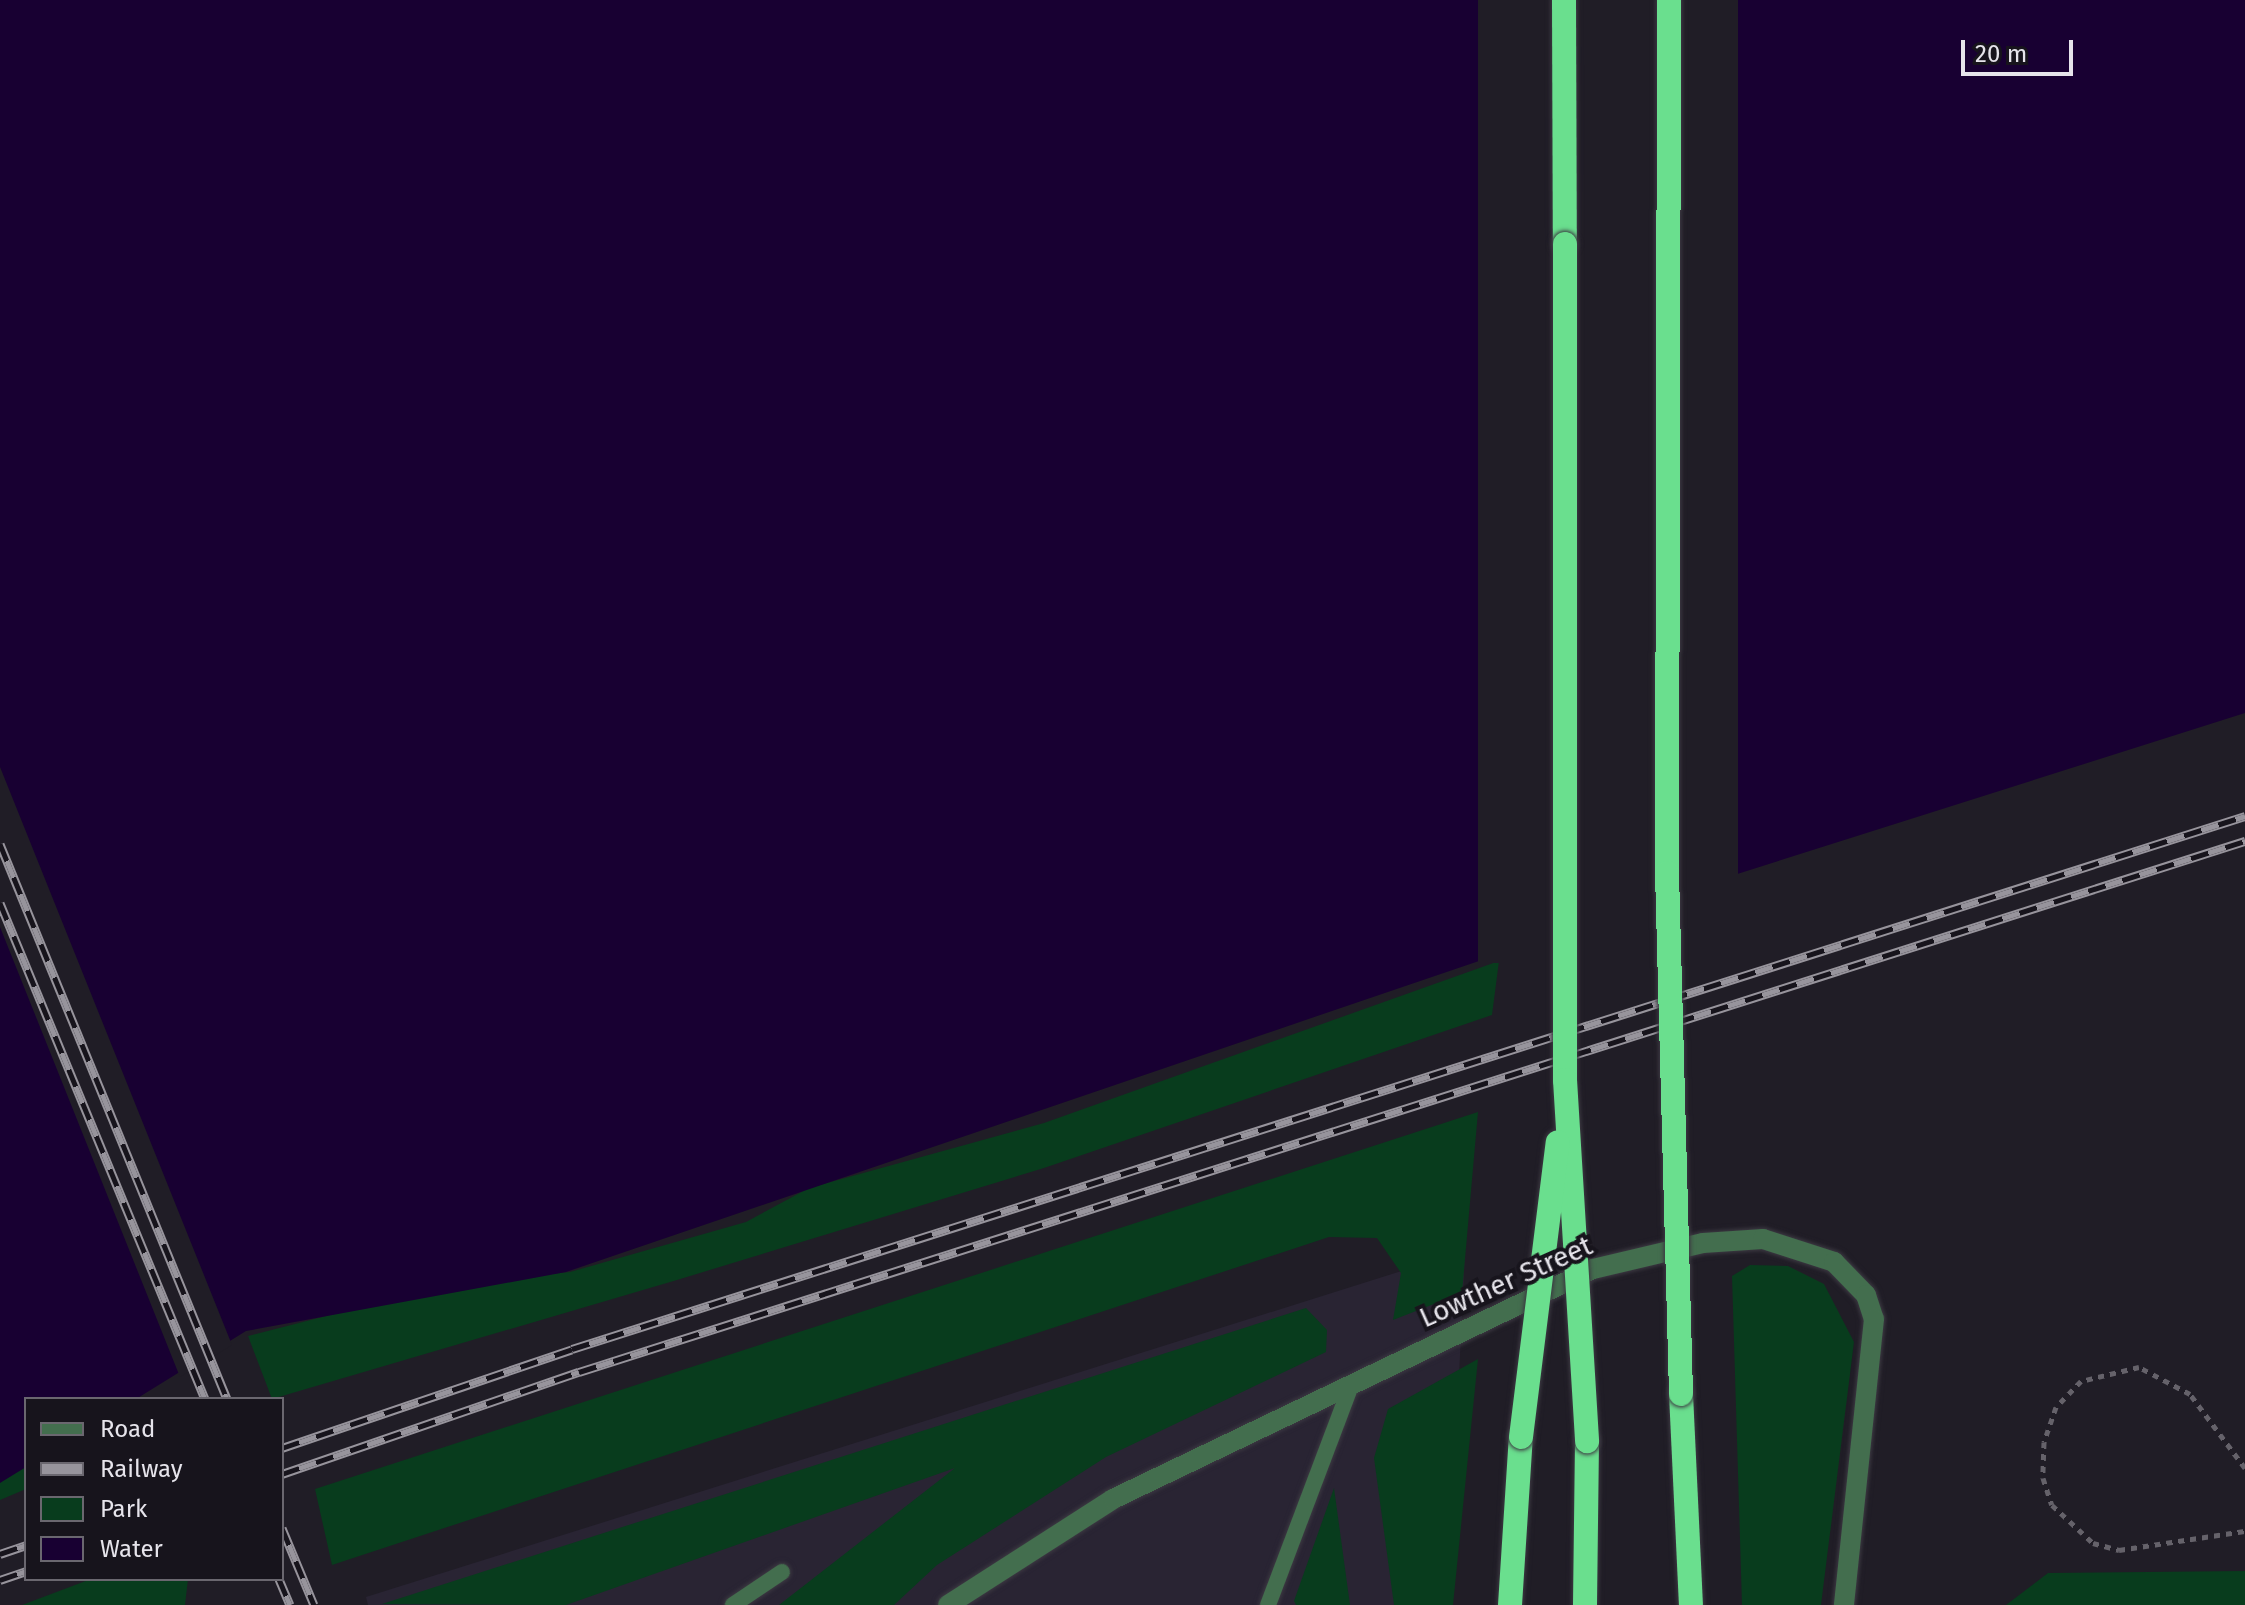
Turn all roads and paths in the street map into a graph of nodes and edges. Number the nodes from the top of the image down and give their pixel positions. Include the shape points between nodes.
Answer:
1 (1564, 0) edge
2 (1669, 0) edge
3 (1565, 1080) junction
4 (1349, 1391) junction
5 (1681, 1394) junction
6 (2245, 1468) edge
7 (2245, 1531) edge
8 (782, 1572) dead end
9 (733, 1605) edge
10 (948, 1605) edge
11 (1268, 1605) edge
12 (1510, 1605) edge
13 (1585, 1605) edge
14 (1680, 1605) edge
15 (1691, 1605) edge
16 (1844, 1605) edge

1 - 3 highway, bridge
2 - 5 highway, bridge via 1667,873
3 - 12 highway, bridge via 1521,1437
3 - 13 highway, bridge via 1587,1441
4 - 10 street, Lowther Street via 1113,1499
4 - 11 lane
4 - 16 street, Lowther Street via 1593,1269 1703,1243 1797,1245 1854,1277 1874,1319
5 - 14 highway
5 - 15 highway
6 - 7 path via 2190,1394 2139,1367 2081,1381 2056,1407 2044,1442 2043,1478 2052,1505 2093,1543 2119,1550
8 - 9 lane

